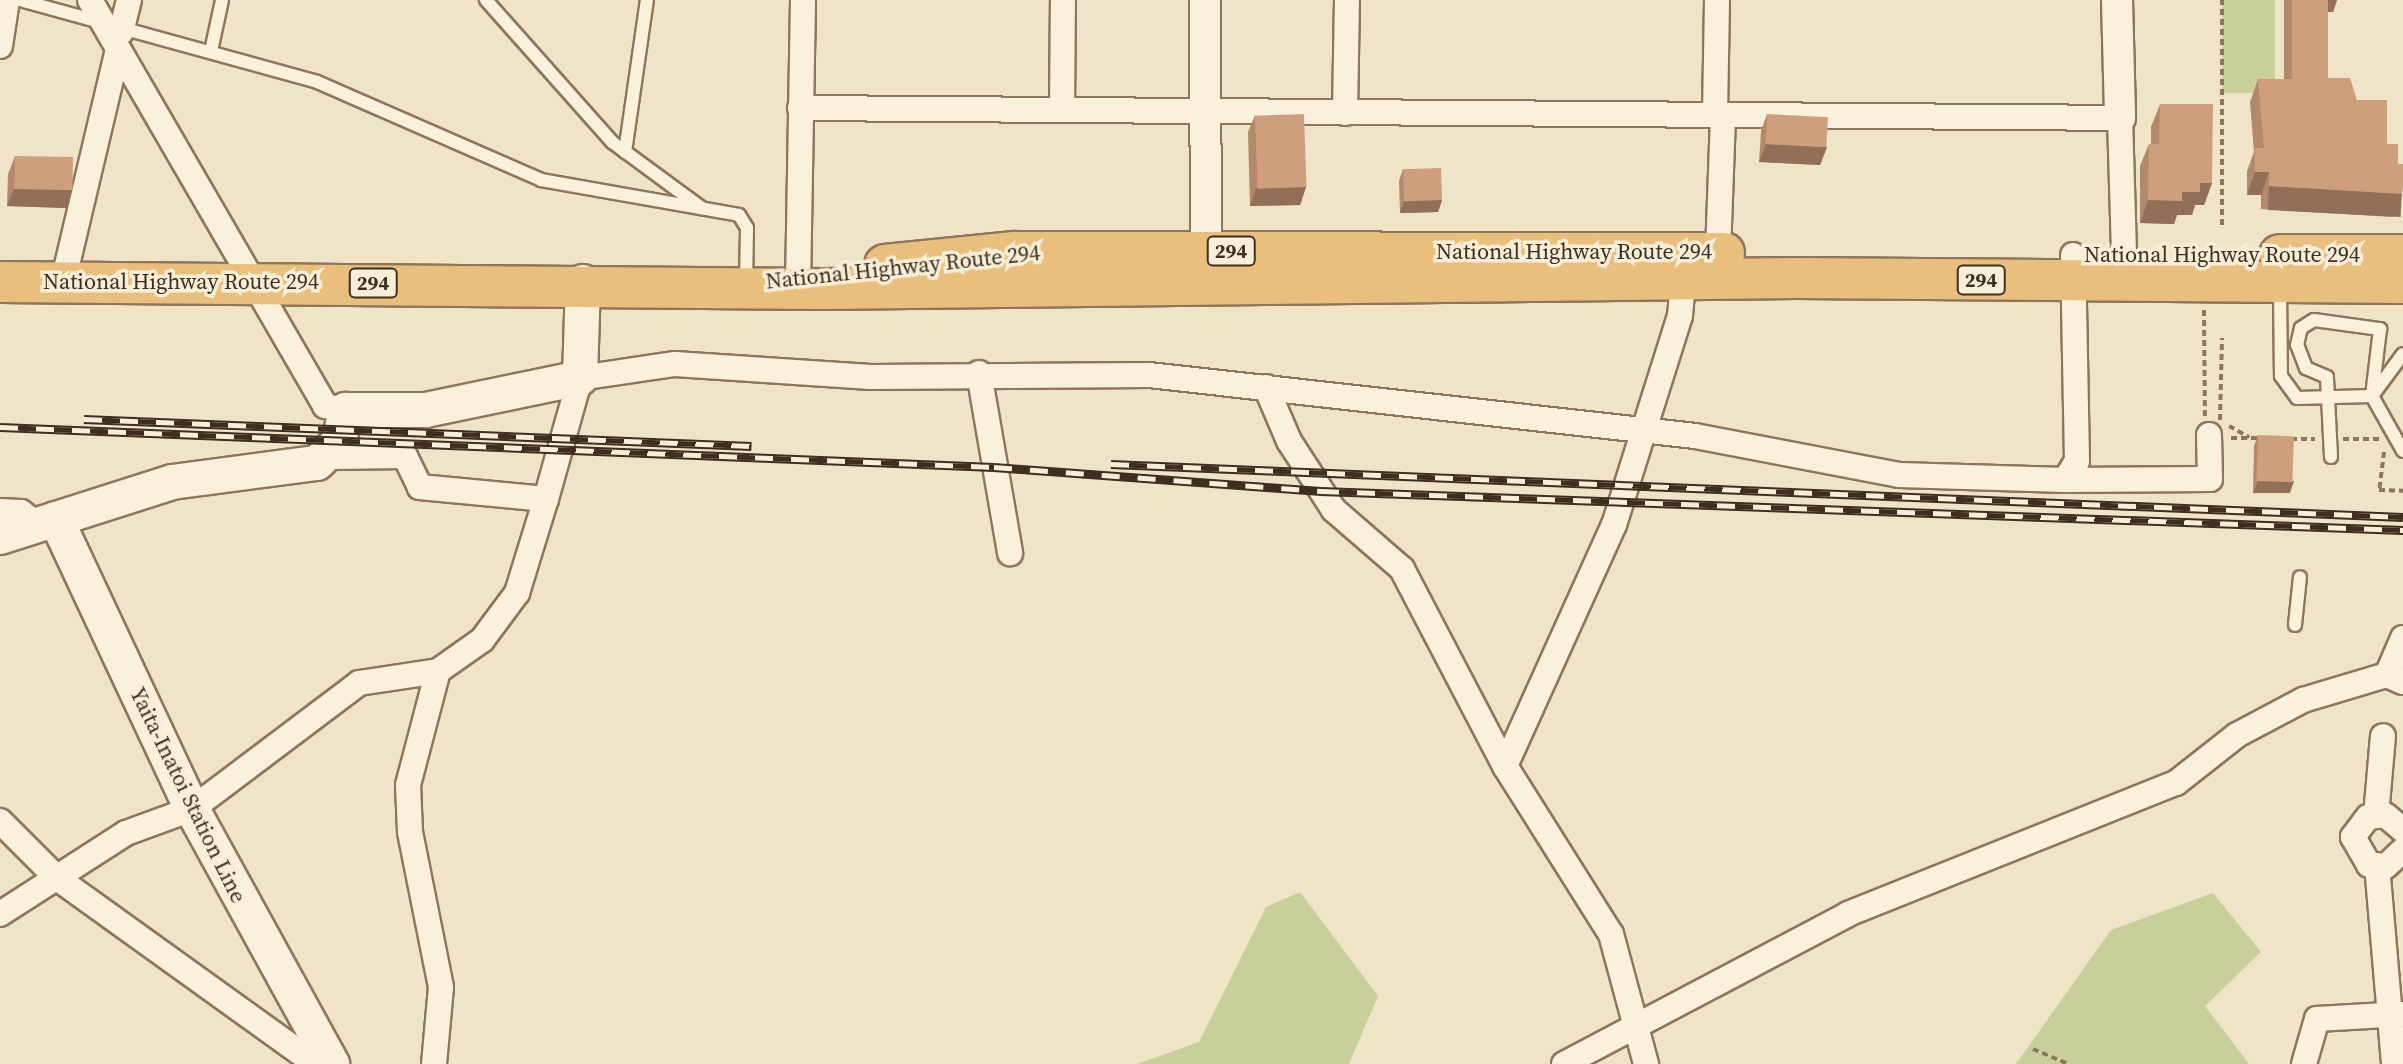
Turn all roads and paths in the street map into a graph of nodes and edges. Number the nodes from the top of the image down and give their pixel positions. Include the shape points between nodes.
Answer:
1 (7, 0) edge
2 (20, 0) edge
3 (90, 0) edge
4 (129, 0) edge
5 (222, 0) edge
6 (486, 0) edge
7 (647, 0) edge
8 (803, 0) edge
9 (1063, 0) edge
10 (1205, 0) edge
11 (1347, 0) edge
12 (1717, 0) edge
13 (2117, 0) edge
14 (2222, 0) edge
15 (115, 37) junction
16 (0, 46) edge
17 (211, 51) junction
18 (800, 108) junction
19 (1062, 110) junction
20 (1205, 112) junction
21 (1345, 113) junction
22 (1719, 115) junction
23 (2120, 118) junction
24 (625, 152) junction
25 (705, 210) junction
26 (2222, 225) dead end
27 (1718, 253) junction
28 (2403, 255) edge
29 (2124, 256) junction
30 (1207, 266) junction
31 (2073, 268) junction
32 (2280, 269) junction
33 (798, 281) junction
34 (1683, 281) junction
35 (0, 282) edge
36 (63, 282) junction
37 (583, 282) junction
38 (251, 283) junction
39 (746, 283) junction
40 (2403, 283) edge
41 (2204, 300) dead end
42 (2222, 338) dead end
43 (2403, 354) edge
44 (979, 373) junction
45 (580, 378) junction
46 (1266, 387) junction
47 (2372, 396) junction
48 (2331, 397) junction
49 (346, 410) junction
50 (2215, 428) junction
51 (1645, 430) junction
52 (2251, 438) junction
53 (2273, 438) edge
54 (2287, 438) edge
55 (2330, 439) junction
56 (2403, 451) edge
57 (329, 457) junction
58 (2331, 457) dead end
59 (2065, 480) junction
60 (2403, 491) edge
61 (546, 499) junction
62 (0, 511) edge
63 (47, 522) junction
64 (0, 537) edge
65 (1010, 553) dead end
66 (2300, 577) dead end
67 (2295, 625) dead end
68 (2397, 637) edge
69 (438, 671) junction
70 (2395, 678) edge
71 (2383, 736) dead end
72 (1505, 766) junction
73 (192, 809) junction
74 (2376, 816) junction
75 (0, 821) edge
76 (2403, 830) edge
77 (2403, 850) edge
78 (2377, 865) junction
79 (57, 878) junction
80 (0, 914) edge
81 (2397, 1016) edge
82 (1639, 1021) junction
83 (2033, 1049) dead end
84 (316, 1064) edge
85 (332, 1064) edge
86 (434, 1064) edge
87 (1564, 1064) edge
88 (1646, 1064) edge
89 (2068, 1064) edge
90 (2304, 1064) edge
91 (2394, 1064) edge

1 - 16 street
2 - 15 lane
3 - 15 street
4 - 15 street
5 - 17 lane
6 - 24 lane
7 - 24 lane
8 - 18 street
9 - 19 street
10 - 20 street
11 - 21 street
12 - 22 street
13 - 23 street
14 - 26 path
15 - 17 lane
15 - 36 street
15 - 38 street
17 - 25 lane via 317,82 541,180
18 - 19 street
18 - 33 street
19 - 20 street
20 - 21 street
20 - 30 street
21 - 22 street
22 - 23 street
22 - 27 street
23 - 29 street
24 - 25 lane
25 - 39 lane via 739,215 747,228
27 - 30 highway, National Highway Route 294 / 294
27 - 31 highway, National Highway Route 294 / 294
28 - 32 highway, National Highway Route 294 / 294
29 - 31 highway, National Highway Route 294 / 294
29 - 32 highway, National Highway Route 294 / 294
30 - 33 highway, National Highway Route 294 / 294 via 1014,252
30 - 34 highway, National Highway Route 294 / 294
31 - 32 highway, National Highway Route 294 / 294
31 - 34 highway, National Highway Route 294 / 294
31 - 59 street via 2077,461
32 - 40 highway, National Highway Route 294 / 294
32 - 48 lane via 2285,389 2297,398
33 - 39 highway, National Highway Route 294 / 294
34 - 51 street via 1680,316
35 - 36 highway, National Highway Route 294 / 294
36 - 38 highway, National Highway Route 294 / 294
37 - 38 highway, National Highway Route 294 / 294
37 - 39 highway, National Highway Route 294 / 294
37 - 45 main road
38 - 49 street via 325,406
41 - 50 path
42 - 50 path
43 - 47 lane
44 - 45 street via 871,377 675,364
44 - 46 street via 1149,375
44 - 65 street
45 - 49 main road via 426,410
45 - 61 street
46 - 51 street
46 - 72 street via 1289,441 1334,510 1402,569
47 - 48 lane
47 - 48 lane via 2380,329 2314,320 2301,328 2297,345 2306,368 2327,377
47 - 56 lane
48 - 55 lane
49 - 57 main road
50 - 52 path
50 - 52 path
50 - 59 street via 2210,479
51 - 59 street via 1899,475
51 - 72 street via 1614,525
52 - 53 path
54 - 55 path
55 - 58 lane
55 - 60 path via 2386,440 2379,490
57 - 61 street via 405,456 420,487
57 - 63 main road via 172,482
61 - 69 street via 517,593 482,640
62 - 63 street
63 - 64 main road
63 - 73 main road, Yaita-Inatoi Station Line
66 - 67 lane
68 - 70 street
69 - 73 street via 359,683
69 - 86 street via 408,785 410,832 441,987
70 - 82 street via 2303,700 2237,735 2176,783 1848,914
71 - 74 street
72 - 82 street via 1611,934
73 - 79 street via 126,833
73 - 85 main road, Yaita-Inatoi Station Line
74 - 76 street via 2393,818
74 - 78 street via 2361,822 2353,837 2361,860
75 - 79 street
77 - 78 street via 2394,862
78 - 81 street
79 - 80 street
79 - 84 street
81 - 90 street via 2317,1019
81 - 91 street
82 - 87 street
82 - 88 street
83 - 89 path

